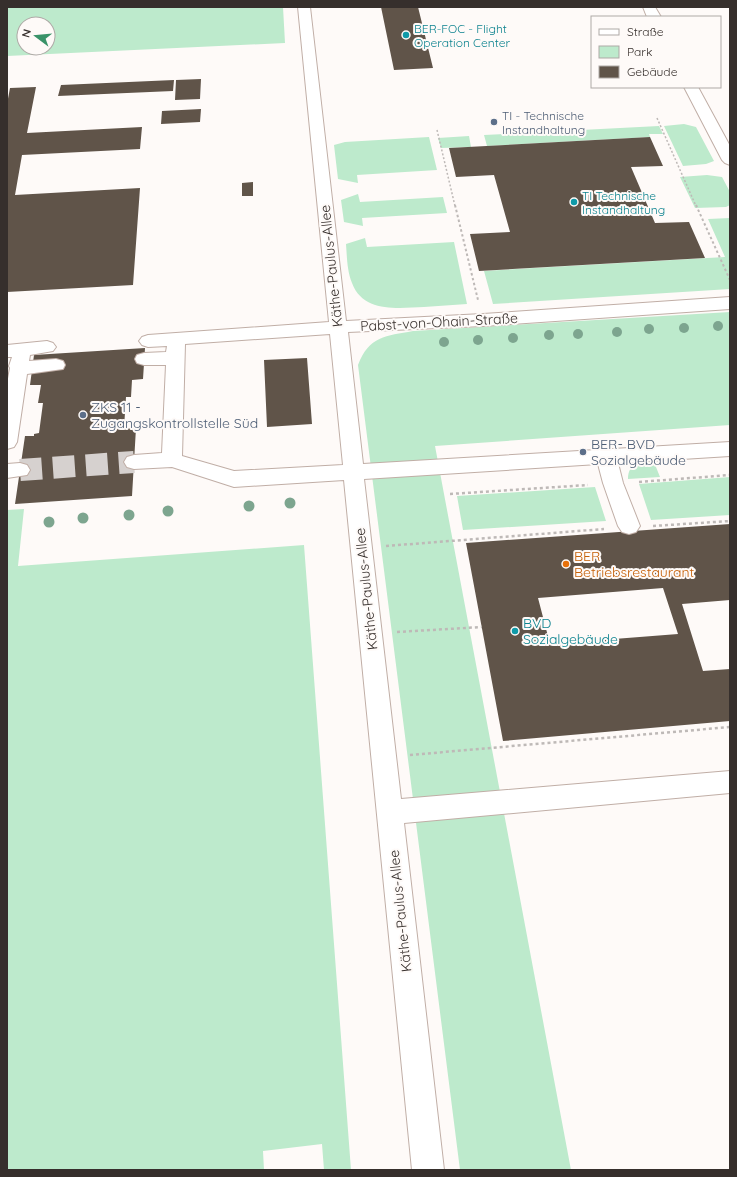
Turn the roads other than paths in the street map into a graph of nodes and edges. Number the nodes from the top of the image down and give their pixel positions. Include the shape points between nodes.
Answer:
1 (304, 7) edge
2 (649, 7) edge
3 (654, 16) edge
4 (692, 88) edge
5 (730, 160) edge
6 (730, 303) edge
7 (338, 327) junction
8 (148, 341) dead end
9 (47, 348) dead end
10 (175, 348) junction
11 (16, 356) edge
12 (144, 359) dead end
13 (56, 365) dead end
14 (7, 442) edge
15 (730, 449) edge
16 (606, 456) junction
17 (172, 460) junction
18 (134, 462) tunnel mouth
19 (353, 471) junction
20 (629, 526) road end
21 (730, 782) edge
22 (390, 812) junction
23 (428, 1170) edge

1 - 7 lane, Käthe-Paulus-Allee
2 - 3 lane
4 - 5 lane
6 - 7 lane, Pabst-von-Ohain-Straße
7 - 10 lane, Pabst-von-Ohain-Straße
7 - 19 lane, Käthe-Paulus-Allee
8 - 10 lane, Pabst-von-Ohain-Straße
9 - 11 lane
10 - 12 lane
10 - 17 lane
11 - 13 lane via 26,368
11 - 14 lane
15 - 16 lane
16 - 19 lane
16 - 20 lane
17 - 18 lane
17 - 19 lane via 234,479
19 - 22 lane, Käthe-Paulus-Allee
21 - 22 lane
22 - 23 lane, Käthe-Paulus-Allee

